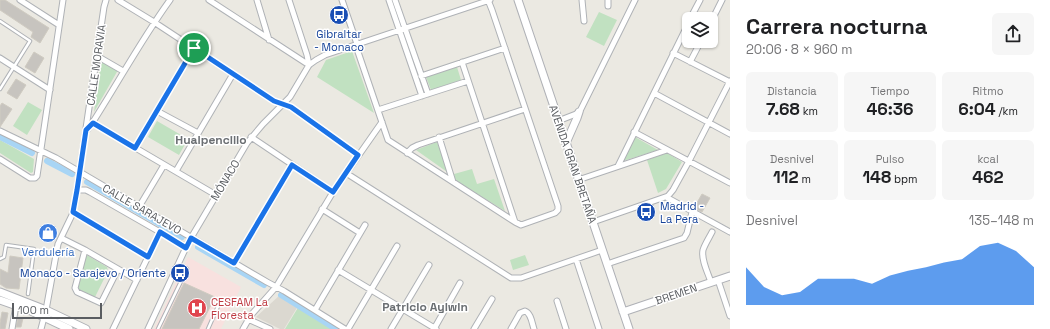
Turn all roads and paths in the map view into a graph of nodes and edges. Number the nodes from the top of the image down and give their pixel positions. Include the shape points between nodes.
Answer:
1 (20, 0) edge
2 (63, 0) edge
3 (106, 0) edge
4 (118, 0) edge
5 (170, 0) edge
6 (209, 0) edge
7 (257, 0) edge
8 (289, 0) edge
9 (342, 0) edge
10 (390, 0) edge
11 (395, 0) edge
12 (489, 0) edge
13 (518, 0) edge
14 (582, 0) edge
15 (636, 0) edge
16 (700, 0) edge
17 (722, 0) edge
18 (694, 12) edge
19 (716, 12) edge
20 (0, 21) edge
21 (584, 21) dead end
22 (154, 22) junction
23 (59, 25) junction
24 (402, 29) junction
25 (682, 36) edge
26 (269, 40) junction
27 (357, 44) junction
28 (194, 48) junction
29 (505, 48) junction
30 (697, 48) edge
31 (673, 53) junction
32 (97, 56) junction
33 (0, 58) edge
34 (462, 62) junction
35 (690, 62) junction
36 (309, 65) junction
37 (14, 67) junction
38 (123, 71) junction
39 (233, 74) junction
40 (420, 79) junction
41 (468, 81) junction
42 (730, 82) edge
43 (0, 89) edge
44 (50, 90) junction
45 (654, 93) junction
46 (428, 94) junction
47 (422, 96) junction
48 (283, 105) junction
49 (525, 109) junction
50 (378, 110) junction
51 (157, 111) junction
52 (579, 112) junction
53 (558, 121) junction
54 (382, 122) junction
55 (708, 122) junction
56 (93, 123) junction
57 (482, 123) junction
58 (86, 130) junction
59 (0, 131) edge
60 (634, 132) junction
61 (198, 133) junction
62 (730, 134) edge
63 (251, 137) junction
64 (439, 137) junction
65 (566, 142) junction
66 (135, 148) junction
67 (41, 150) junction
68 (667, 150) junction
69 (407, 153) junction
70 (358, 155) junction
71 (0, 159) edge
72 (688, 161) junction
73 (164, 165) junction
74 (292, 165) junction
75 (618, 166) junction
76 (176, 171) junction
77 (80, 172) junction
78 (346, 173) junction
79 (578, 180) junction
80 (453, 182) junction
81 (730, 183) edge
82 (77, 190) junction
83 (333, 192) junction
84 (216, 195) junction
85 (666, 197) junction
86 (139, 207) junction
87 (322, 209) junction
88 (73, 212) junction
89 (692, 212) junction
90 (515, 222) junction
91 (593, 222) junction
92 (365, 225) dead end
93 (160, 232) junction
94 (712, 232) dead end
95 (730, 232) edge
96 (360, 233) junction
97 (61, 238) junction
98 (191, 238) junction
99 (397, 246) dead end
100 (186, 248) junction
101 (85, 250) junction
102 (602, 250) junction
103 (148, 257) junction
104 (0, 259) edge
105 (576, 259) junction
106 (234, 263) junction
107 (607, 264) junction
108 (429, 265) dead end
109 (118, 269) junction
110 (187, 269) dead end
111 (338, 270) junction
112 (730, 276) edge
113 (137, 280) junction
114 (714, 281) junction
115 (460, 283) dead end
116 (276, 287) junction
117 (371, 290) junction
118 (0, 292) edge
119 (28, 294) dead end
120 (492, 299) dead end
121 (0, 300) edge
122 (557, 301) dead end
123 (219, 304) dead end
124 (16, 306) junction
125 (403, 309) junction
126 (315, 310) junction
127 (623, 312) junction
128 (45, 313) junction
129 (730, 316) edge
130 (248, 319) junction
131 (12, 329) edge
132 (41, 329) edge
133 (69, 329) edge
134 (86, 329) edge
135 (113, 329) edge
136 (148, 329) edge
137 (158, 329) edge
138 (208, 329) edge
139 (243, 329) edge
140 (270, 329) edge
141 (347, 329) edge
142 (391, 329) edge
143 (435, 329) edge
144 (474, 329) edge
145 (511, 329) edge
146 (534, 329) edge
147 (566, 329) edge
148 (599, 329) edge
149 (629, 329) edge

1 - 23 street
2 - 23 street
3 - 32 street, CALLE MORAVIA
4 - 22 street
5 - 22 street
6 - 26 street
7 - 26 street
8 - 36 street
9 - 27 street
10 - 24 street
11 - 24 street
12 - 24 street, MÓNACO
12 - 29 street
13 - 53 main road, AVENIDA GRAN BRETAÑA
14 - 21 street
15 - 52 street
16 - 18 street
17 - 19 street
20 - 37 lane via 30,41
22 - 28 street
22 - 38 street
23 - 44 street
24 - 27 street, MÓNACO
24 - 40 street
25 - 31 street
26 - 36 street
27 - 36 street, MÓNACO via 320,57
27 - 50 street
28 - 39 street
28 - 51 street
29 - 34 street
29 - 49 street
30 - 35 street
31 - 35 street
31 - 45 street
32 - 38 street
32 - 58 street, CALLE MORAVIA
33 - 37 street
34 - 40 street
34 - 41 street
35 - 42 street
36 - 48 street, MÓNACO
37 - 43 lane
37 - 44 street
38 - 56 street
39 - 48 street
39 - 61 street
40 - 46 street
40 - 47 street
41 - 46 street
41 - 57 street
42 - 55 street
44 - 67 street
45 - 55 street
45 - 60 street
46 - 47 street
47 - 50 street
48 - 63 street, MÓNACO
48 - 70 street via 291,107
49 - 57 street
49 - 90 street via 558,208 555,213 521,225
50 - 54 street
51 - 61 street
51 - 66 street
52 - 53 street
52 - 65 main road
53 - 65 main road, AVENIDA GRAN BRETAÑA
54 - 69 street via 388,139
54 - 70 street
55 - 62 street
55 - 72 street
56 - 58 street
56 - 66 street
57 - 64 street
57 - 90 street
58 - 77 street, CALLE MORAVIA
59 - 67 street, CALLE SARAJEVO
60 - 68 street
60 - 75 street
61 - 76 street
63 - 74 street
63 - 84 street, MÓNACO
64 - 69 street via 418,145
64 - 80 street
65 - 79 main road, AVENIDA GRAN BRETAÑA
66 - 73 street
67 - 71 street via 37,176 33,179
67 - 77 street, CALLE SARAJEVO
68 - 72 street
68 - 75 street
69 - 80 street
70 - 78 street
72 - 81 street
72 - 85 street
73 - 76 street
73 - 86 street
74 - 83 street
74 - 106 street
75 - 79 street
76 - 84 street
77 - 82 street, CALLE MORAVIA
77 - 86 street, CALLE SARAJEVO
78 - 83 street
78 - 105 street via 511,278 521,278
79 - 91 main road, AVENIDA GRAN BRETAÑA
80 - 90 street
82 - 88 street, CALLE MORAVIA
82 - 93 street via 90,192
83 - 87 street
84 - 98 street, MÓNACO
85 - 89 street
85 - 91 street
86 - 98 street, CALLE SARAJEVO
87 - 96 street
87 - 116 street
88 - 97 street, CALLE MORAVIA
88 - 103 street
89 - 95 street
89 - 107 street via 684,238
91 - 102 main road, AVENIDA GRAN BRETAÑA
92 - 96 street
93 - 100 street
93 - 103 street
94 - 114 street via 703,254
96 - 111 street
97 - 101 street
97 - 128 street, CALLE MORAVIA
98 - 100 street, MÓNACO
98 - 106 street, CALLE SARAJEVO
99 - 117 street
100 - 136 street, MÓNACO
101 - 109 street
101 - 109 street via 75,288 77,292 101,302
102 - 105 street
102 - 107 main road, AVENIDA GRAN BRETAÑA
103 - 113 street
104 - 119 lane via 4,257 6,245 34,249
105 - 148 street
106 - 116 street, CALLE SARAJEVO
107 - 127 main road, AVENIDA GRAN BRETAÑA
108 - 125 street
109 - 113 street
110 - 137 lane
111 - 117 street
111 - 126 street
112 - 114 main road, BREMEN
113 - 135 street
114 - 127 main road, BREMEN
114 - 129 street
115 - 143 street
116 - 126 street, CALLE SARAJEVO
116 - 130 street
117 - 125 street
117 - 141 street
118 - 128 main road
120 - 144 street
121 - 124 main road
122 - 147 street
123 - 138 lane
124 - 128 main road
124 - 131 street
125 - 142 street
125 - 143 street
126 - 141 street, CALLE SARAJEVO
127 - 149 main road, AVENIDA GRAN BRETAÑA
128 - 132 street, CALLE MORAVIA
128 - 133 main road
128 - 134 main road
130 - 139 street
130 - 140 street
145 - 146 street via 520,313 525,311 529,313

